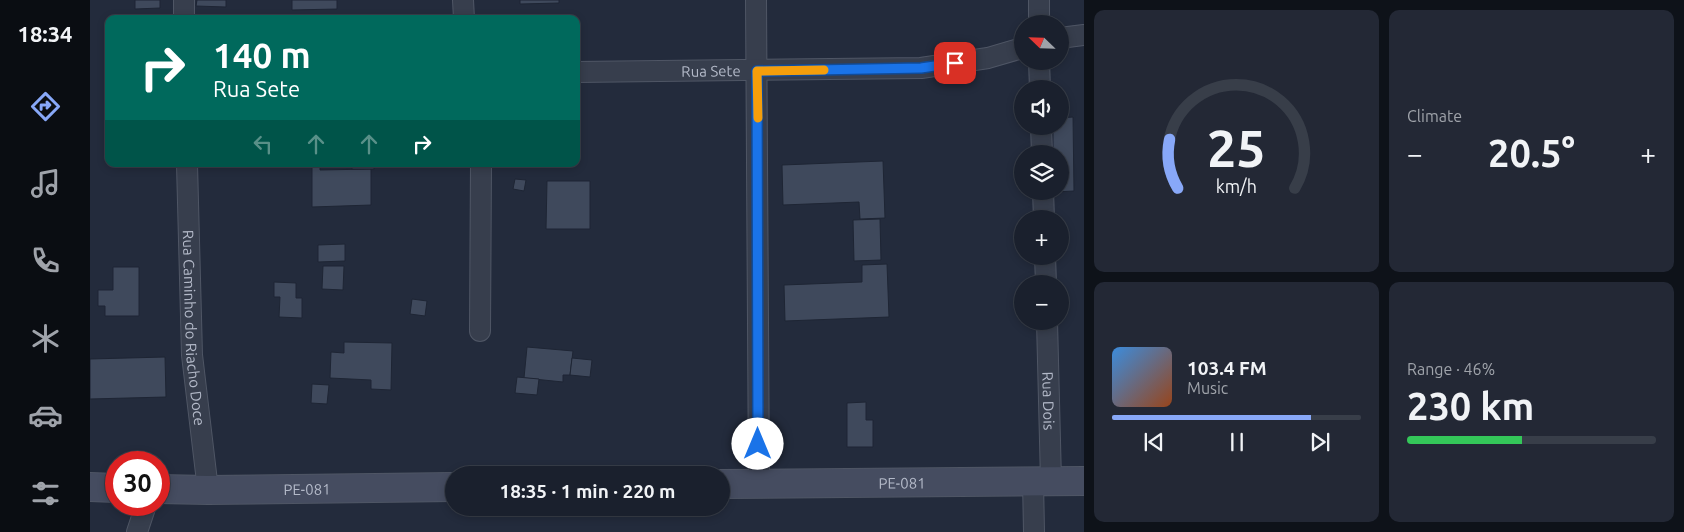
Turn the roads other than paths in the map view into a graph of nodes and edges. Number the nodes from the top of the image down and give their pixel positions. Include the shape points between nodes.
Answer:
1 (184, 0) edge
2 (463, 0) edge
3 (756, 0) edge
4 (1039, 0) edge
5 (184, 15) edge
6 (464, 15) edge
7 (1039, 15) edge
8 (1084, 35) edge
9 (1069, 37) edge
10 (1014, 50) edge
11 (757, 71) junction
12 (580, 72) edge
13 (187, 167) edge
14 (480, 167) edge
15 (1047, 330) edge
16 (480, 331) dead end
17 (1042, 481) junction
18 (1084, 481) edge
19 (730, 484) edge
20 (758, 484) junction
21 (90, 487) edge
22 (445, 487) edge
23 (105, 488) edge
24 (170, 489) edge
25 (208, 490) junction
26 (142, 516) edge
27 (136, 532) edge
28 (1034, 532) edge

1 - 5 street
2 - 6 street
3 - 11 street
4 - 7 street
8 - 9 street
10 - 11 street, Rua Sete via 988,58 921,68
11 - 12 street, Rua Sete
11 - 20 street
13 - 25 street, Rua Caminho do Riacho Doce via 192,355
14 - 16 street
15 - 17 street, Rua Dois
17 - 18 street, PE-081 / PE-081
17 - 20 street, PE-081 / PE-081
17 - 28 street, Rua Dois
19 - 20 street, PE-081 / PE-081
21 - 23 street
22 - 25 street, PE-081 / PE-081
24 - 25 street, PE-081 / PE-081
26 - 27 street

